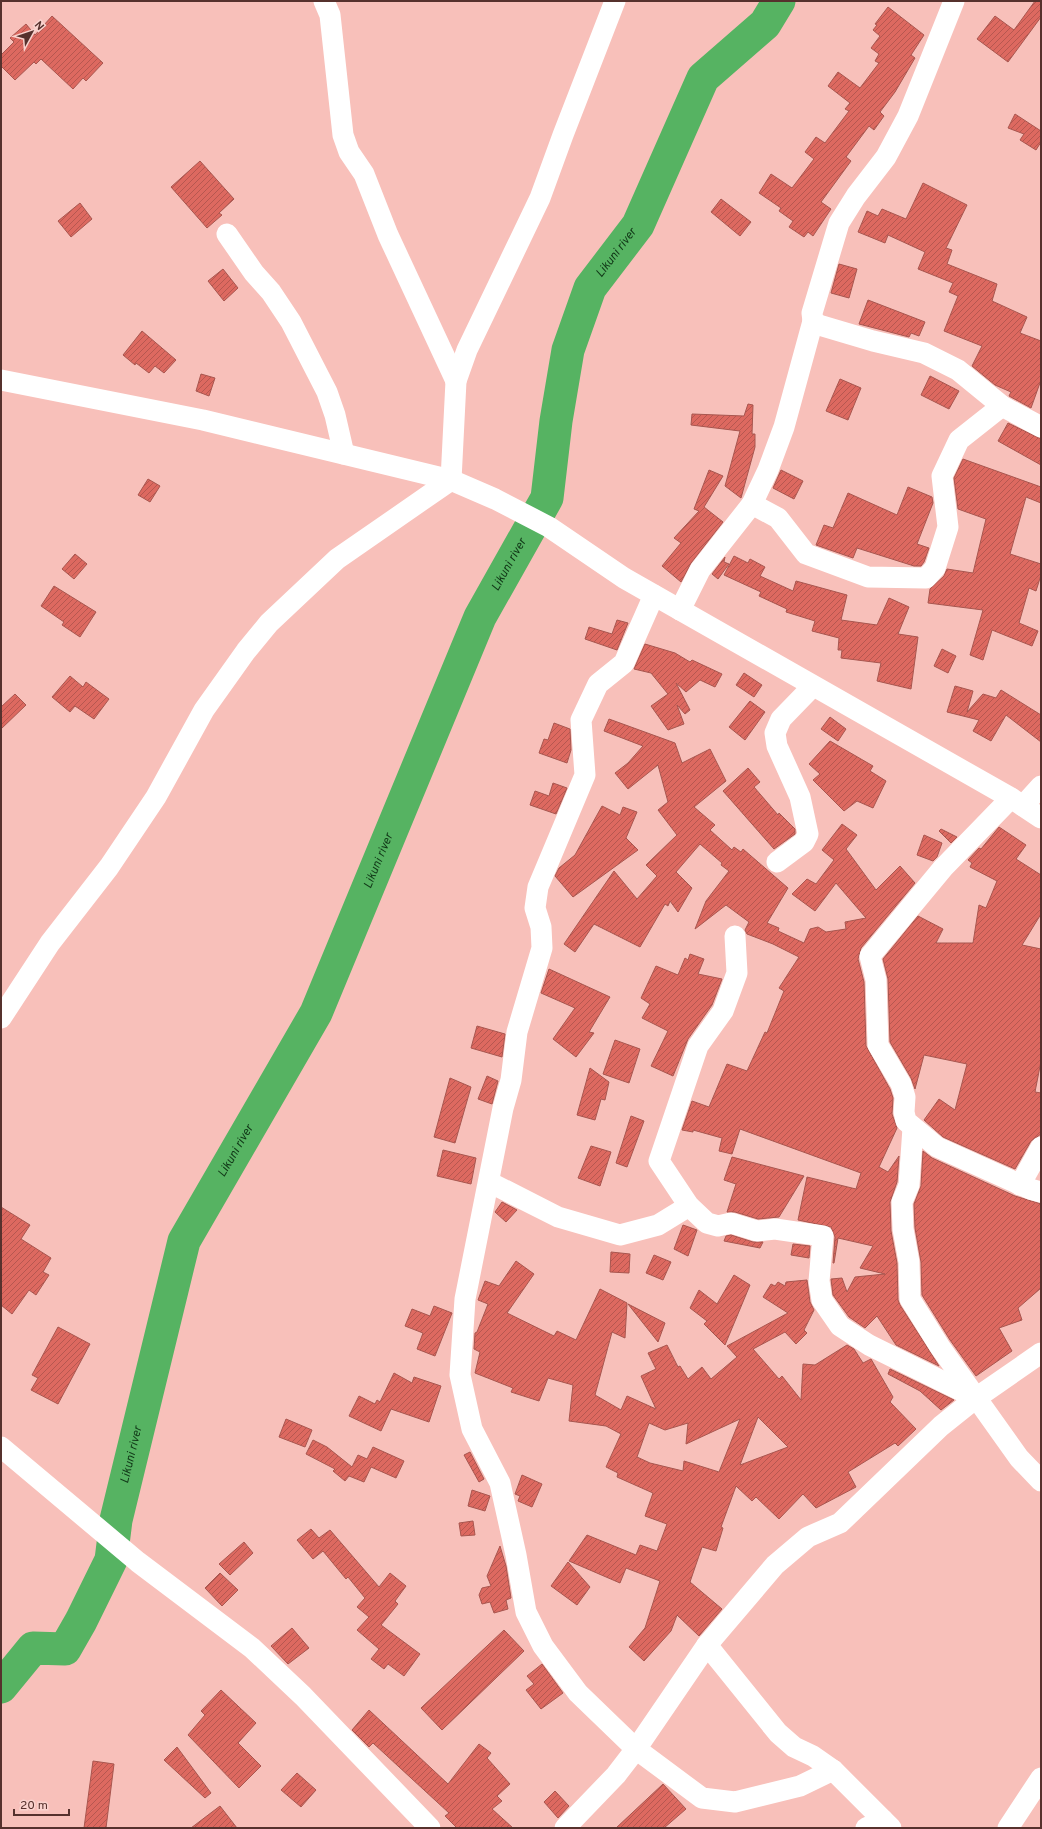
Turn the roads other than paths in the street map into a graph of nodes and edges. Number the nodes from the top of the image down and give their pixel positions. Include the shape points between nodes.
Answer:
1 (324, 1) edge
2 (615, 1) edge
3 (954, 1) edge
4 (227, 234) dead end
5 (813, 321) junction
6 (1, 380) edge
7 (456, 381) junction
8 (1002, 406) junction
9 (1041, 427) edge
10 (344, 454) junction
11 (451, 480) junction
12 (752, 504) junction
13 (654, 595) junction
14 (680, 610) junction
15 (813, 686) junction
16 (1041, 786) edge
17 (1017, 802) junction
18 (1041, 818) edge
19 (777, 862) dead end
20 (735, 936) dead end
21 (1, 1018) edge
22 (913, 1128) junction
23 (1041, 1147) edge
24 (489, 1182) junction
25 (1020, 1185) junction
26 (1041, 1192) edge
27 (689, 1206) junction
28 (1041, 1353) edge
29 (976, 1398) junction
30 (1, 1447) edge
31 (1, 1461) edge
32 (30, 1471) junction
33 (1041, 1481) edge
34 (707, 1645) junction
35 (636, 1749) junction
36 (832, 1770) junction
37 (1041, 1778) edge
38 (880, 1825) edge
39 (430, 1828) edge
40 (565, 1828) edge
41 (1008, 1828) edge

1 - 7 street via 330,15 343,135 349,152 364,174 388,235
2 - 7 street via 540,198 467,350
3 - 5 street via 908,116 886,157 839,223 812,313
4 - 10 street via 291,322 327,392
5 - 8 street via 873,341 924,353 958,370
5 - 12 street via 784,427
6 - 10 street via 203,420
7 - 11 street
8 - 9 street
8 - 12 street via 959,440 942,476 948,527 935,568 926,578 868,576 806,554 778,518
10 - 11 street
11 - 13 street via 549,527 624,578
11 - 21 street via 337,559 269,623 246,650 204,710 156,797 110,867 50,943
12 - 14 street via 700,570
13 - 14 street
13 - 24 street via 624,663 598,684 582,720 585,775 538,887 535,908 541,927 542,948 517,1032
14 - 15 street
15 - 17 street
15 - 19 street via 780,719 775,733 777,746 800,797 808,834 804,842
16 - 17 street
17 - 18 street
17 - 22 street via 943,868 870,956 876,980 878,1045 901,1084 906,1121
20 - 27 street via 737,973 723,1011 698,1046 659,1161
22 - 25 street via 937,1148
22 - 29 street via 909,1185 902,1202 903,1229 909,1262 910,1299
23 - 25 street
24 - 27 street via 558,1217 620,1235 658,1225
24 - 35 street via 465,1299 460,1375 472,1429 500,1483 526,1612 543,1646 578,1693
25 - 26 street
27 - 29 street via 707,1224 718,1226 731,1223 757,1231 775,1229 822,1236 819,1281 822,1300 840,1326 869,1345
28 - 29 street
29 - 33 street via 1019,1458
29 - 34 street via 941,1426 840,1523 808,1537 775,1565
30 - 32 street
31 - 32 street
32 - 39 street via 124,1550 252,1648 303,1696
34 - 35 street
34 - 36 street via 778,1733 794,1747 813,1756
35 - 36 street via 702,1798 734,1802 800,1786
35 - 40 street via 616,1775
36 - 38 street
37 - 41 street

